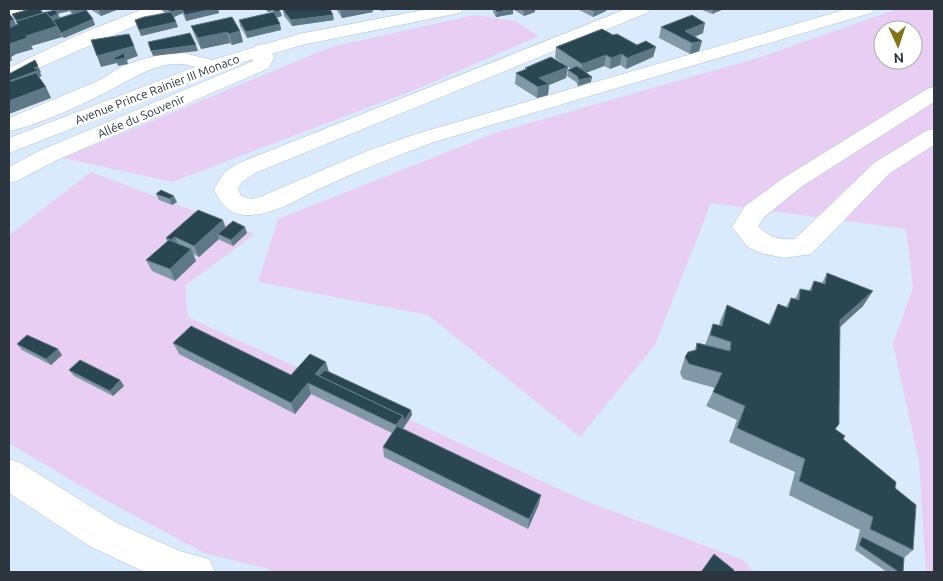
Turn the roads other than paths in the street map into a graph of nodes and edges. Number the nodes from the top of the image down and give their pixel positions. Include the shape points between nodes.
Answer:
1 (21, 9) edge
2 (158, 9) edge
3 (454, 9) edge
4 (641, 9) edge
5 (865, 9) edge
6 (9, 12) edge
7 (262, 50) junction
8 (209, 66) junction
9 (9, 75) edge
10 (124, 76) junction
11 (169, 83) junction
12 (934, 93) edge
13 (9, 125) edge
14 (934, 136) edge
15 (9, 146) edge
16 (9, 176) edge
17 (9, 474) edge
18 (196, 572) edge

1 - 6 street
2 - 9 street
3 - 7 street, Avenue Prince Rainier III Monaco via 395,19
4 - 5 street via 247,168 233,177 226,189 228,199 232,204 244,207 269,203 436,134
7 - 8 street, Avenue Prince Rainier III Monaco
7 - 16 street, Allée du Souvenir via 262,64 47,156
8 - 10 street via 191,58 179,59 136,67
8 - 11 street, Avenue Prince Rainier III Monaco
10 - 11 street via 142,72 157,74
10 - 13 street
11 - 15 street, Avenue Prince Rainier III Monaco
12 - 14 street via 793,182 754,212 745,227 757,242 777,250 802,248 882,168
17 - 18 street via 104,535 179,569

